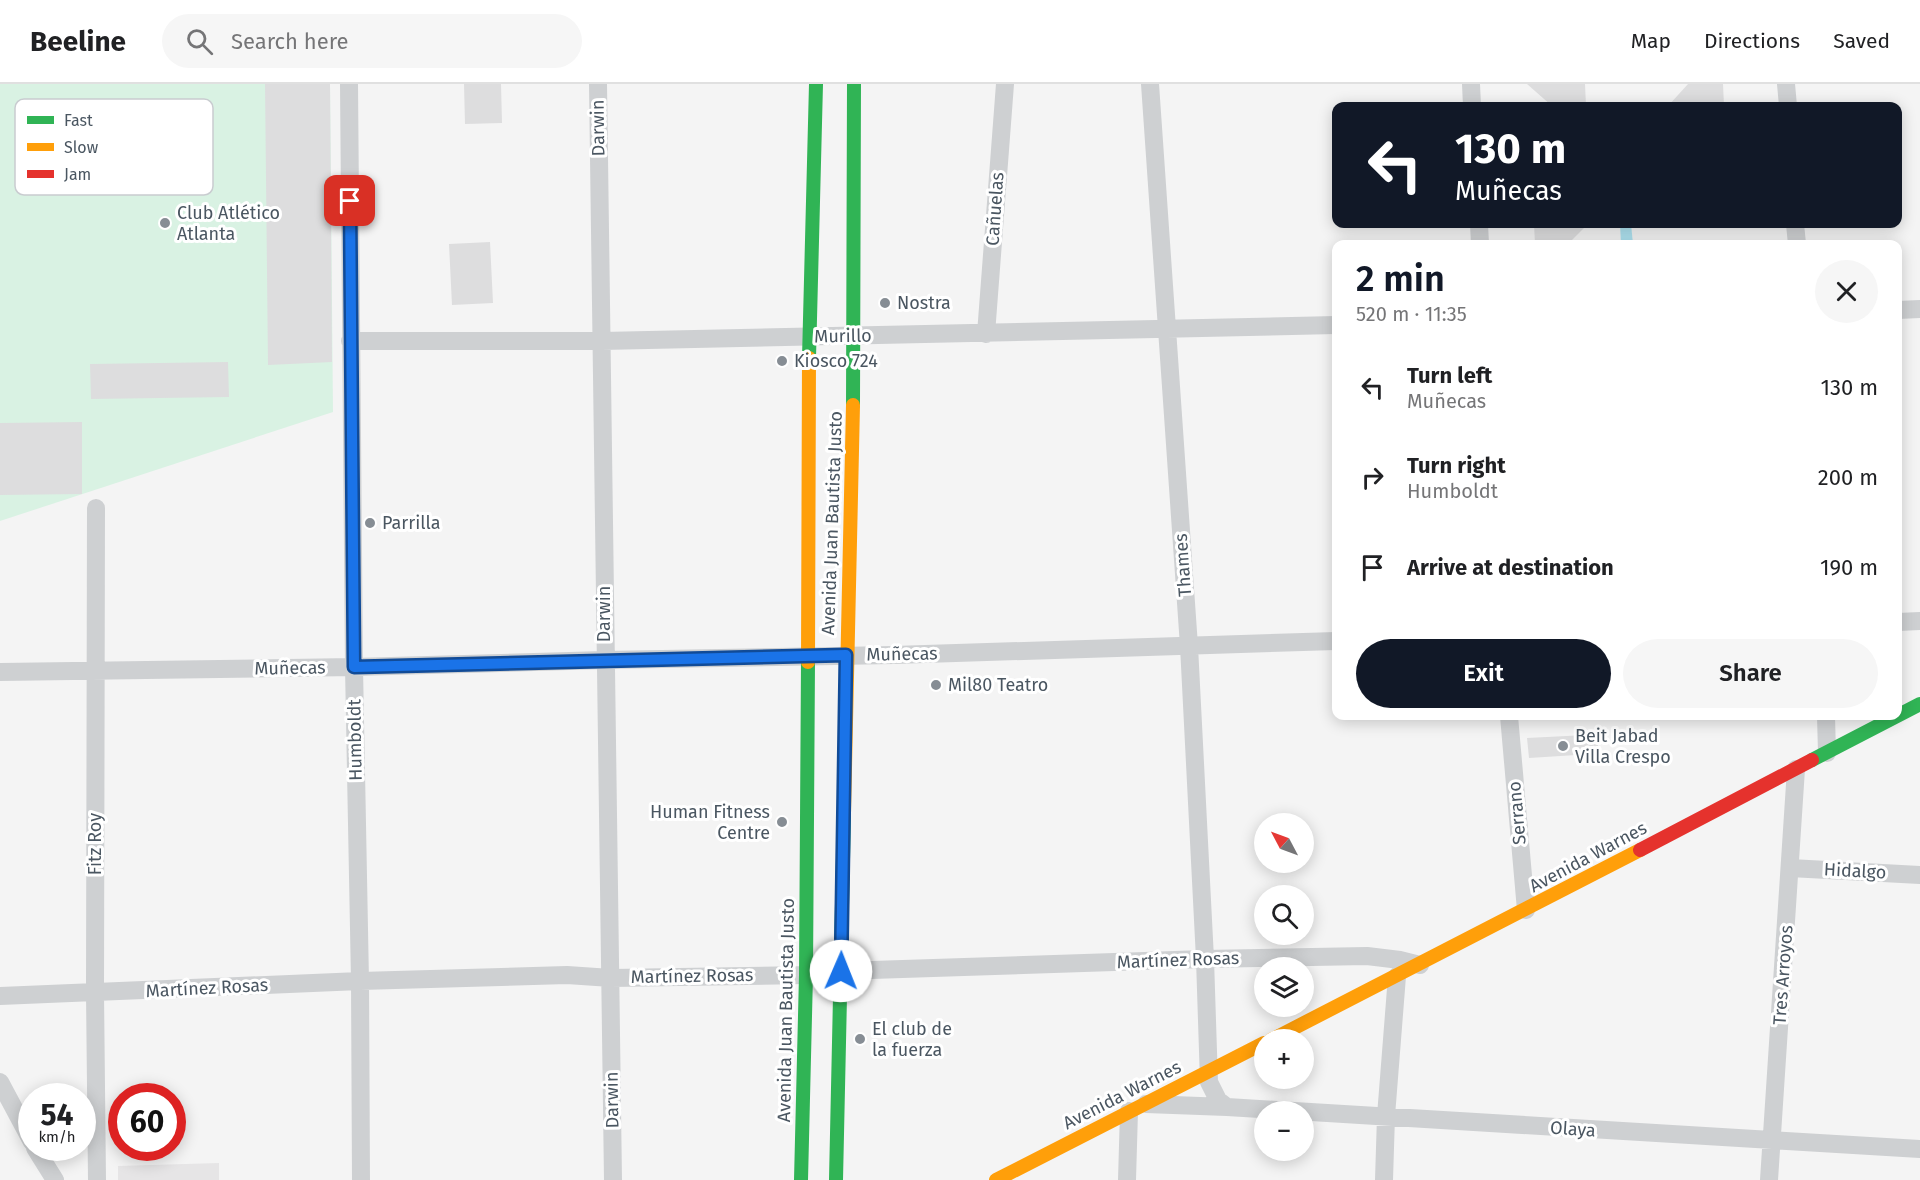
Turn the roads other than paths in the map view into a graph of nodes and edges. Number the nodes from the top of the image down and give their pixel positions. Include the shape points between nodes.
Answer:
1 (349, 84) edge
2 (598, 84) edge
3 (816, 84) edge
4 (854, 84) edge
5 (1005, 84) edge
6 (1150, 84) edge
7 (1471, 84) edge
8 (1786, 84) edge
9 (1472, 102) edge
10 (1788, 102) edge
11 (1920, 309) edge
12 (1902, 310) edge
13 (1332, 325) edge
14 (1166, 329) junction
15 (986, 334) junction
16 (854, 335) junction
17 (810, 337) junction
18 (350, 341) junction
19 (602, 341) junction
20 (96, 508) dead end
21 (1920, 621) edge
22 (1902, 622) edge
23 (1332, 641) edge
24 (1189, 646) junction
25 (846, 655) junction
26 (807, 656) junction
27 (604, 660) junction
28 (354, 667) junction
29 (96, 670) junction
30 (0, 672) edge
31 (1920, 704) edge
32 (1902, 713) edge
33 (1509, 720) edge
34 (1826, 720) edge
35 (1890, 720) edge
36 (1827, 753) junction
37 (1796, 769) junction
38 (1790, 868) junction
39 (1920, 874) edge
40 (1526, 910) junction
41 (1205, 959) junction
42 (1420, 965) junction
43 (841, 971) junction
44 (806, 975) junction
45 (1397, 976) junction
46 (611, 978) junction
47 (360, 981) junction
48 (94, 993) junction
49 (0, 996) edge
50 (1293, 1029) edge
51 (1208, 1046) junction
52 (1254, 1047) edge
53 (1230, 1060) junction
54 (1208, 1071) junction
55 (0, 1082) edge
56 (1137, 1107) junction
57 (1227, 1107) junction
58 (18, 1116) edge
59 (1386, 1116) junction
60 (1771, 1142) junction
61 (1920, 1149) edge
62 (43, 1161) edge
63 (55, 1180) edge
64 (98, 1180) edge
65 (361, 1180) edge
66 (613, 1180) edge
67 (801, 1180) edge
68 (836, 1180) edge
69 (996, 1180) edge
70 (1128, 1180) edge
71 (1384, 1180) edge
72 (1769, 1180) edge

1 - 18 street, Humboldt
2 - 19 street, Darwin
3 - 17 main road, Avenida Juan Bautista Justo
4 - 16 main road, Avenida Juan Bautista Justo
5 - 15 street, Cañuelas
6 - 14 street, Thames
7 - 9 street
8 - 10 street
11 - 12 street
13 - 14 street, Murillo
14 - 15 street, Murillo
14 - 24 street, Thames
15 - 16 street, Murillo
16 - 17 street, Murillo
16 - 25 main road, Avenida Juan Bautista Justo
17 - 19 street, Murillo
17 - 26 main road, Avenida Juan Bautista Justo
18 - 19 street, Murillo
18 - 28 street, Humboldt
19 - 27 street, Darwin
20 - 29 street, Fitz Roy
21 - 22 street
23 - 24 street, Muñecas
24 - 25 street, Muñecas
24 - 41 street, Thames
25 - 26 street, Muñecas
25 - 43 main road, Avenida Juan Bautista Justo
26 - 27 street, Muñecas
26 - 44 main road, Avenida Juan Bautista Justo
27 - 28 street, Muñecas
27 - 46 street, Darwin
28 - 29 street, Muñecas
28 - 47 street, Humboldt
29 - 30 street, Muñecas
29 - 48 street, Fitz Roy
31 - 32 main road, Avenida Warnes
33 - 40 street, Serrano
34 - 36 street
35 - 36 main road, Avenida Warnes
36 - 37 main road, Avenida Warnes
37 - 38 street, Tres Arroyos
37 - 40 main road, Avenida Warnes
38 - 39 street, Hidalgo
38 - 60 street, Tres Arroyos
40 - 42 main road, Avenida Warnes
41 - 42 street, Martínez Rosas via 1367,956
41 - 43 street, Martínez Rosas
41 - 51 street, Thames
42 - 45 main road, Avenida Warnes
43 - 44 street, Martínez Rosas
43 - 68 main road, Avenida Juan Bautista Justo
44 - 46 street, Martínez Rosas
44 - 67 main road, Avenida Juan Bautista Justo
45 - 50 main road, Avenida Warnes
45 - 59 street
46 - 47 street, Martínez Rosas via 567,975
46 - 66 street, Darwin
47 - 48 street, Martínez Rosas
47 - 65 street, Humboldt
48 - 49 street, Martínez Rosas
48 - 64 street, Fitz Roy
51 - 53 street via 1217,1056
51 - 54 street, Thames
52 - 53 main road, Avenida Warnes
53 - 54 main road, Avenida Warnes
54 - 56 main road, Avenida Warnes
54 - 57 street via 1212,1092
55 - 58 street
56 - 57 street, Olaya
56 - 69 main road, Avenida Warnes
56 - 70 street
57 - 59 street, Olaya
59 - 60 street, Olaya
59 - 71 street
60 - 61 street, Olaya
60 - 72 street, Tres Arroyos
62 - 63 street

